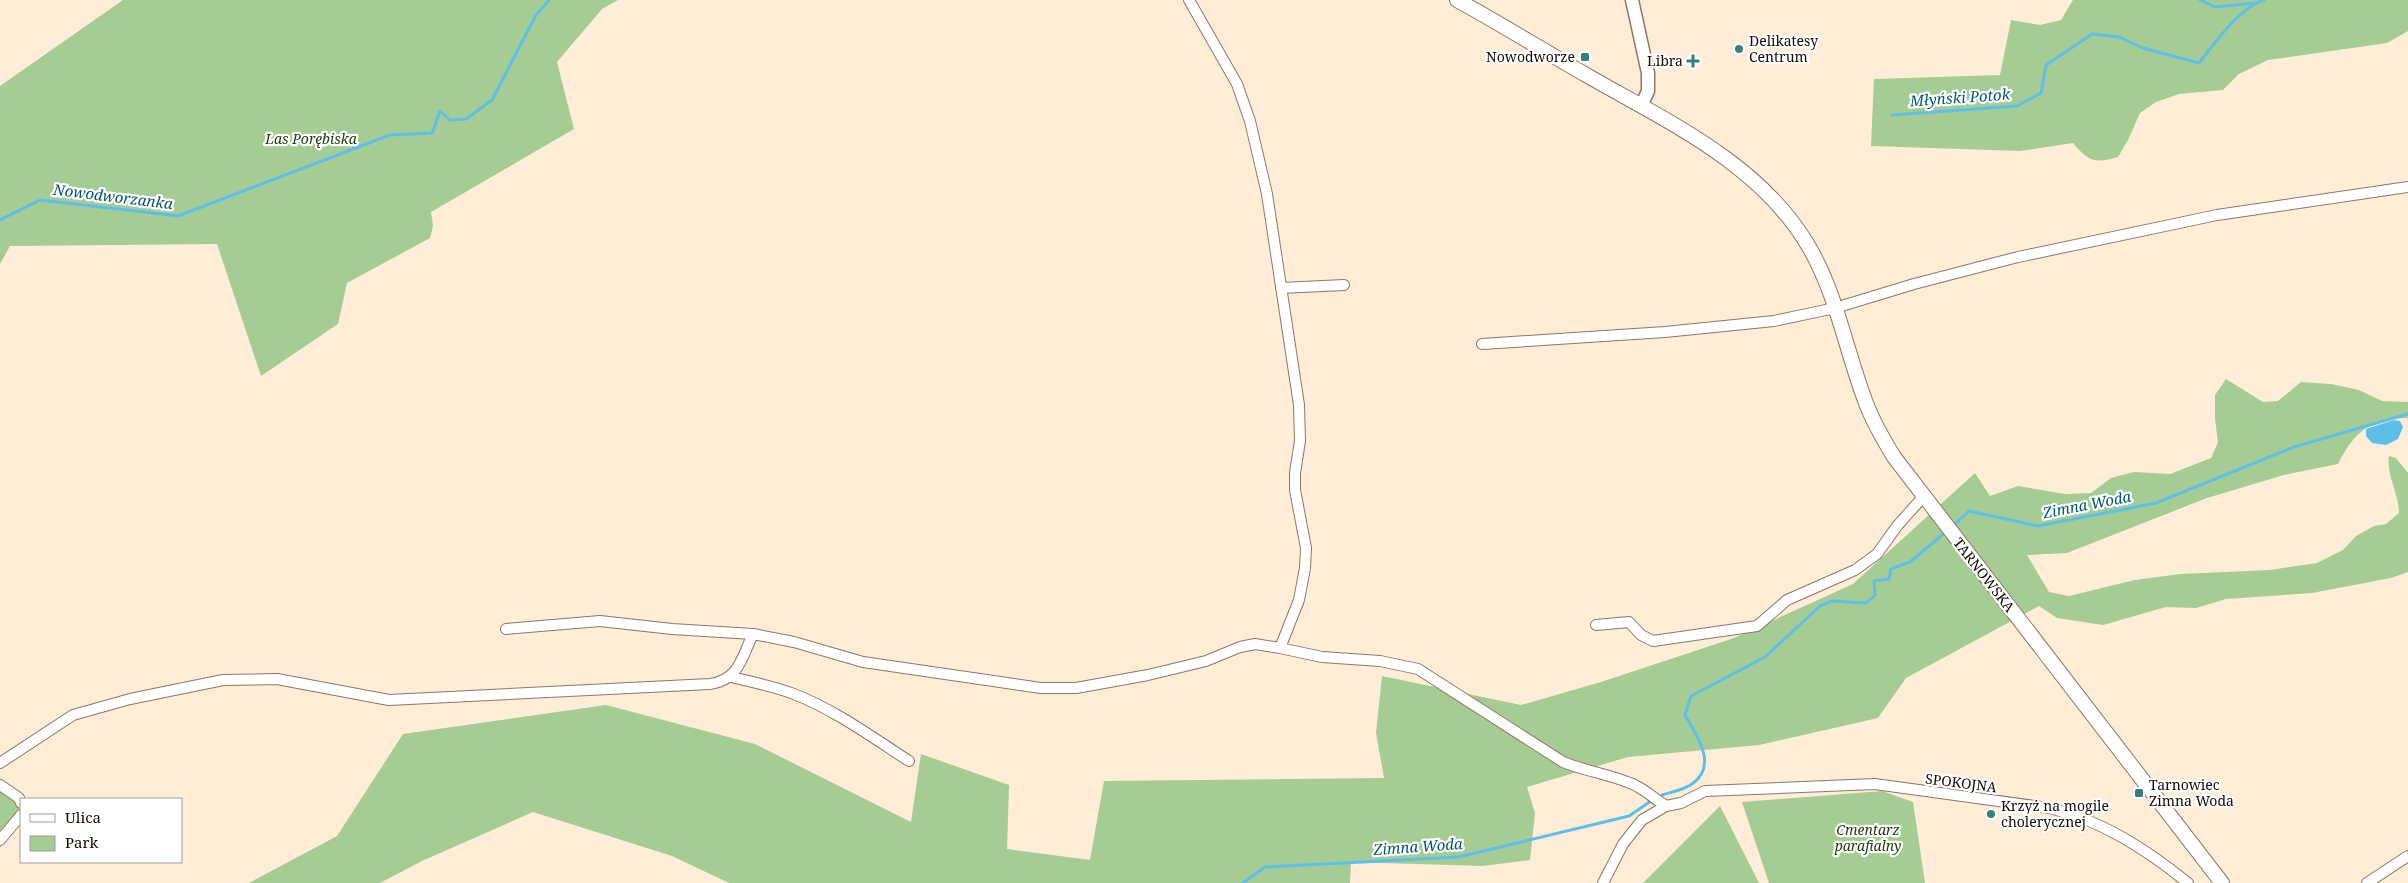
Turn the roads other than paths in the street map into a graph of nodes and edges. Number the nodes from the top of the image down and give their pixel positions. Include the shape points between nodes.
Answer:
1 (1189, 0) edge
2 (1457, 0) edge
3 (1632, 0) edge
4 (1641, 106) junction
5 (2408, 187) edge
6 (1344, 285) dead end
7 (1281, 288) junction
8 (1835, 308) junction
9 (1482, 344) dead end
10 (1923, 497) junction
11 (1596, 625) dead end
12 (506, 629) dead end
13 (753, 634) junction
14 (1280, 648) junction
15 (731, 677) junction
16 (909, 761) dead end
17 (0, 763) edge
18 (0, 785) edge
19 (20, 800) edge
20 (1666, 806) junction
21 (20, 816) edge
22 (0, 840) edge
23 (2408, 856) edge
24 (1603, 883) edge
25 (2188, 883) edge
26 (2222, 883) edge
27 (2367, 883) edge

1 - 7 street via 1237,84 1243,101 1267,194
2 - 4 main road, TARNOWSKA
3 - 4 street via 1648,73 1648,91
4 - 8 main road, TARNOWSKA via 1730,161 1756,181 1802,236 1816,260
5 - 8 street via 2217,215 2018,258
6 - 7 street
7 - 14 street via 1301,421 1294,473 1306,548 1304,585
8 - 9 street via 1748,324
8 - 10 main road, TARNOWSKA via 1874,423
10 - 11 street via 1877,554 1855,570 1787,600 1757,626 1653,641 1641,635 1630,622
10 - 26 main road, TARNOWSKA
12 - 13 street via 600,621
13 - 14 street via 862,662 1041,688 1076,688 1148,675 1206,661 1255,644
13 - 15 street
14 - 20 street via 1322,657 1380,661 1418,669 1563,762 1630,782
15 - 16 street via 795,694 854,725
15 - 17 street via 715,683 642,688 389,700 277,678 223,680 130,699 73,716
18 - 19 street
20 - 24 street, SPOKOJNA via 1642,820 1632,831
20 - 25 street, SPOKOJNA via 1681,803 1705,791 1875,784 2049,808 2070,812 2123,837
21 - 22 street
23 - 27 street

